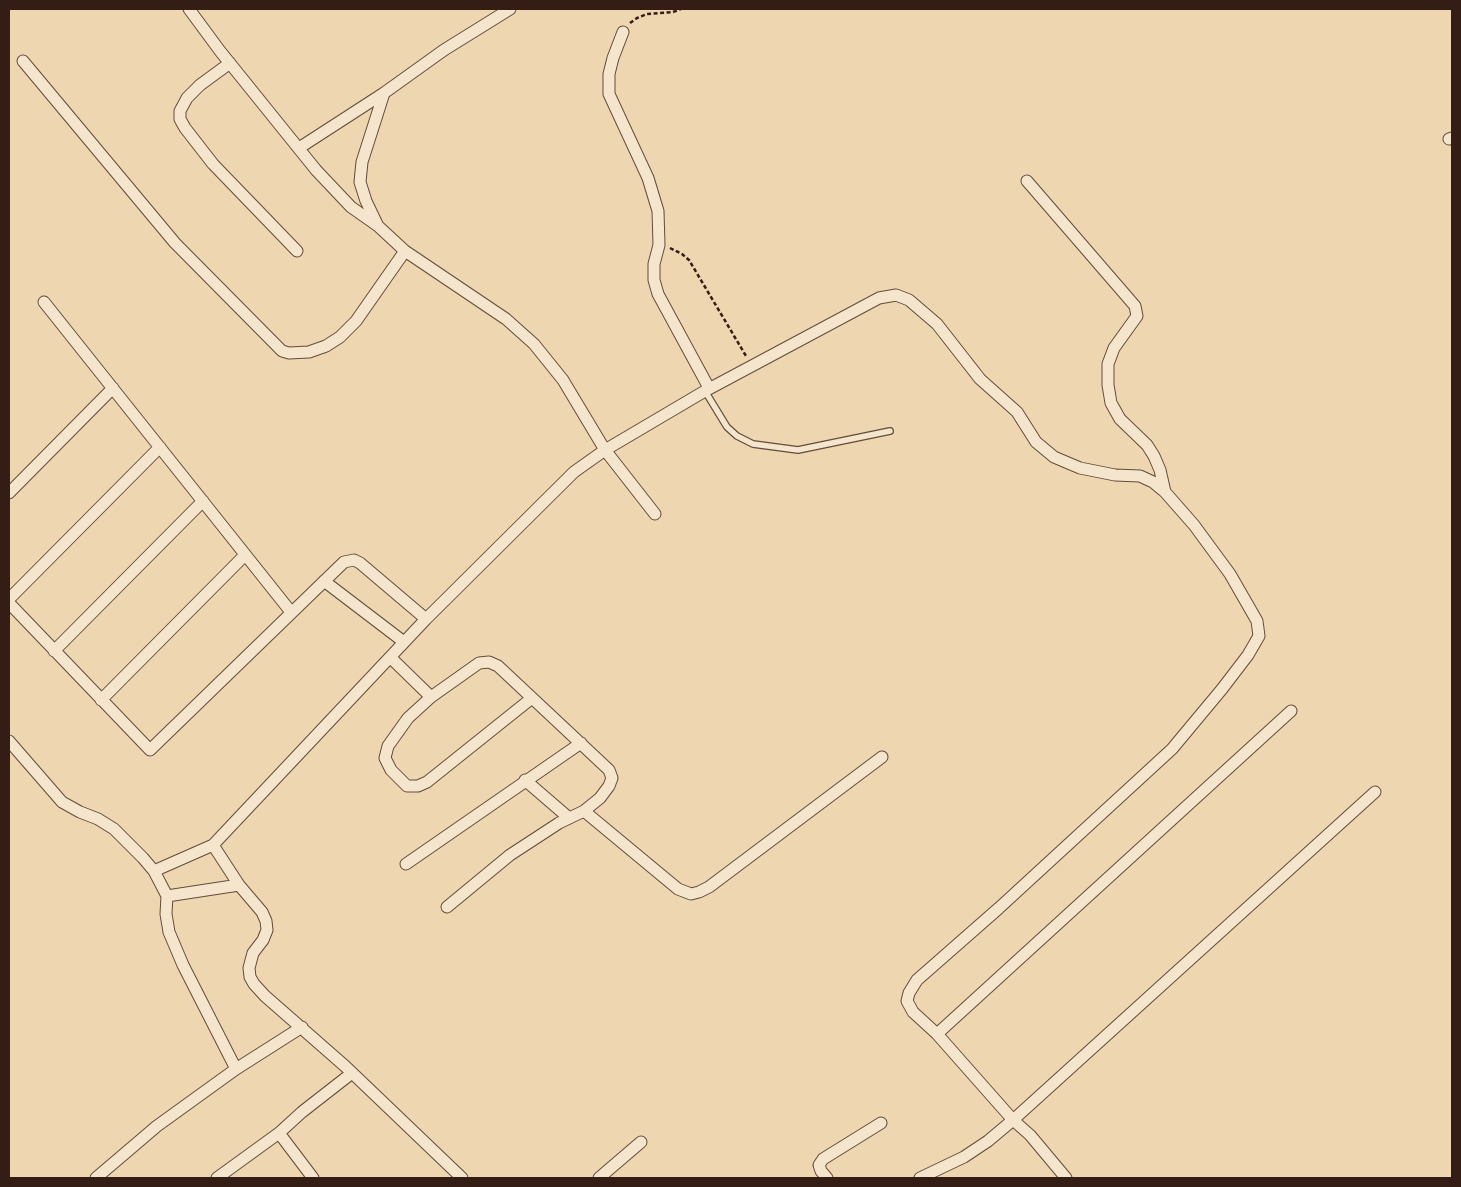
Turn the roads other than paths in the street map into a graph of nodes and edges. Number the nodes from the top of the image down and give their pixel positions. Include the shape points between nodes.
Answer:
1 (189, 9) edge
2 (510, 9) edge
3 (623, 32) road end
4 (23, 61) dead end
5 (230, 63) junction
6 (384, 93) junction
7 (299, 148) junction
8 (1027, 181) dead end
9 (378, 226) junction
10 (297, 251) dead end
11 (405, 251) junction
12 (44, 302) dead end
13 (113, 388) junction
14 (707, 390) junction
15 (890, 431) dead end
16 (160, 447) junction
17 (605, 450) junction
18 (1165, 492) junction
19 (9, 493) edge
20 (203, 501) junction
21 (656, 514) dead end
22 (245, 555) junction
23 (324, 581) junction
24 (9, 598) edge
25 (9, 603) edge
26 (291, 612) junction
27 (426, 619) junction
28 (404, 642) junction
29 (54, 651) junction
30 (390, 657) junction
31 (431, 697) junction
32 (532, 698) junction
33 (102, 700) junction
34 (1291, 711) dead end
35 (9, 741) edge
36 (581, 743) junction
37 (882, 757) dead end
38 (525, 780) junction
39 (1375, 792) dead end
40 (584, 811) junction
41 (569, 818) junction
42 (213, 845) junction
43 (406, 864) dead end
44 (154, 871) junction
45 (239, 885) junction
46 (167, 896) junction
47 (447, 907) dead end
48 (302, 1027) junction
49 (937, 1034) junction
50 (236, 1070) junction
51 (352, 1073) junction
52 (1013, 1120) junction
53 (881, 1123) dead end
54 (279, 1133) junction
55 (641, 1142) dead end
56 (96, 1178) edge
57 (217, 1178) edge
58 (313, 1178) edge
59 (462, 1178) edge
60 (599, 1178) edge
61 (826, 1178) edge
62 (920, 1178) edge
63 (1066, 1178) edge

1 - 5 street
2 - 6 street
3 - 14 street via 609,74 609,94 648,178 658,211 659,245 654,264 658,294
4 - 11 street via 175,243 282,351 309,352 340,337 356,321
5 - 7 street
5 - 10 street via 187,98 180,111 180,119 213,164
6 - 7 street
6 - 9 street via 362,162 360,182
7 - 9 street via 351,206
8 - 18 street via 1135,306 1134,322 1114,348 1108,364 1108,385 1111,403 1120,419 1154,456
9 - 11 street
11 - 17 street via 506,319 534,344 563,380
12 - 13 street
13 - 16 street
13 - 19 street
14 - 15 lane via 727,427 753,444 798,450
14 - 17 street
14 - 18 street via 879,298 896,295 909,300 937,324 980,379 1017,412 1036,442 1054,457 1080,468 1140,476
16 - 20 street
16 - 24 street
17 - 21 street
17 - 27 street via 574,472
18 - 49 street via 1194,524 1230,574 1258,621 1259,636 1222,689 1172,749 917,980 907,1001 913,1012
20 - 22 street
20 - 29 street
22 - 26 street
22 - 33 street
23 - 26 street
23 - 27 street via 344,562 354,560
23 - 28 street
25 - 29 street
26 - 33 street via 150,750
27 - 28 street
28 - 30 street
29 - 33 street
30 - 31 street
30 - 42 street
31 - 32 street via 479,663 489,662 498,666
31 - 32 street via 408,718 388,746 385,758 391,770 407,786 427,782
32 - 36 street
34 - 49 street
35 - 44 street via 62,802 114,829
36 - 38 street
36 - 40 street via 602,762 612,778 600,798
37 - 40 street via 709,887 691,894 678,888
38 - 41 street
38 - 43 street
39 - 52 street
40 - 41 street
41 - 47 street via 510,855
42 - 44 street
42 - 45 street
44 - 46 street
45 - 46 street
45 - 48 street via 266,921 263,940 253,953 250,977 265,996
46 - 50 street via 169,932
48 - 50 street
48 - 51 street
49 - 52 street
50 - 56 street via 157,1126
51 - 54 street
51 - 59 street
52 - 62 street via 964,1157
52 - 63 street
53 - 61 street via 823,1160 819,1165
54 - 57 street
54 - 58 street
55 - 60 street

